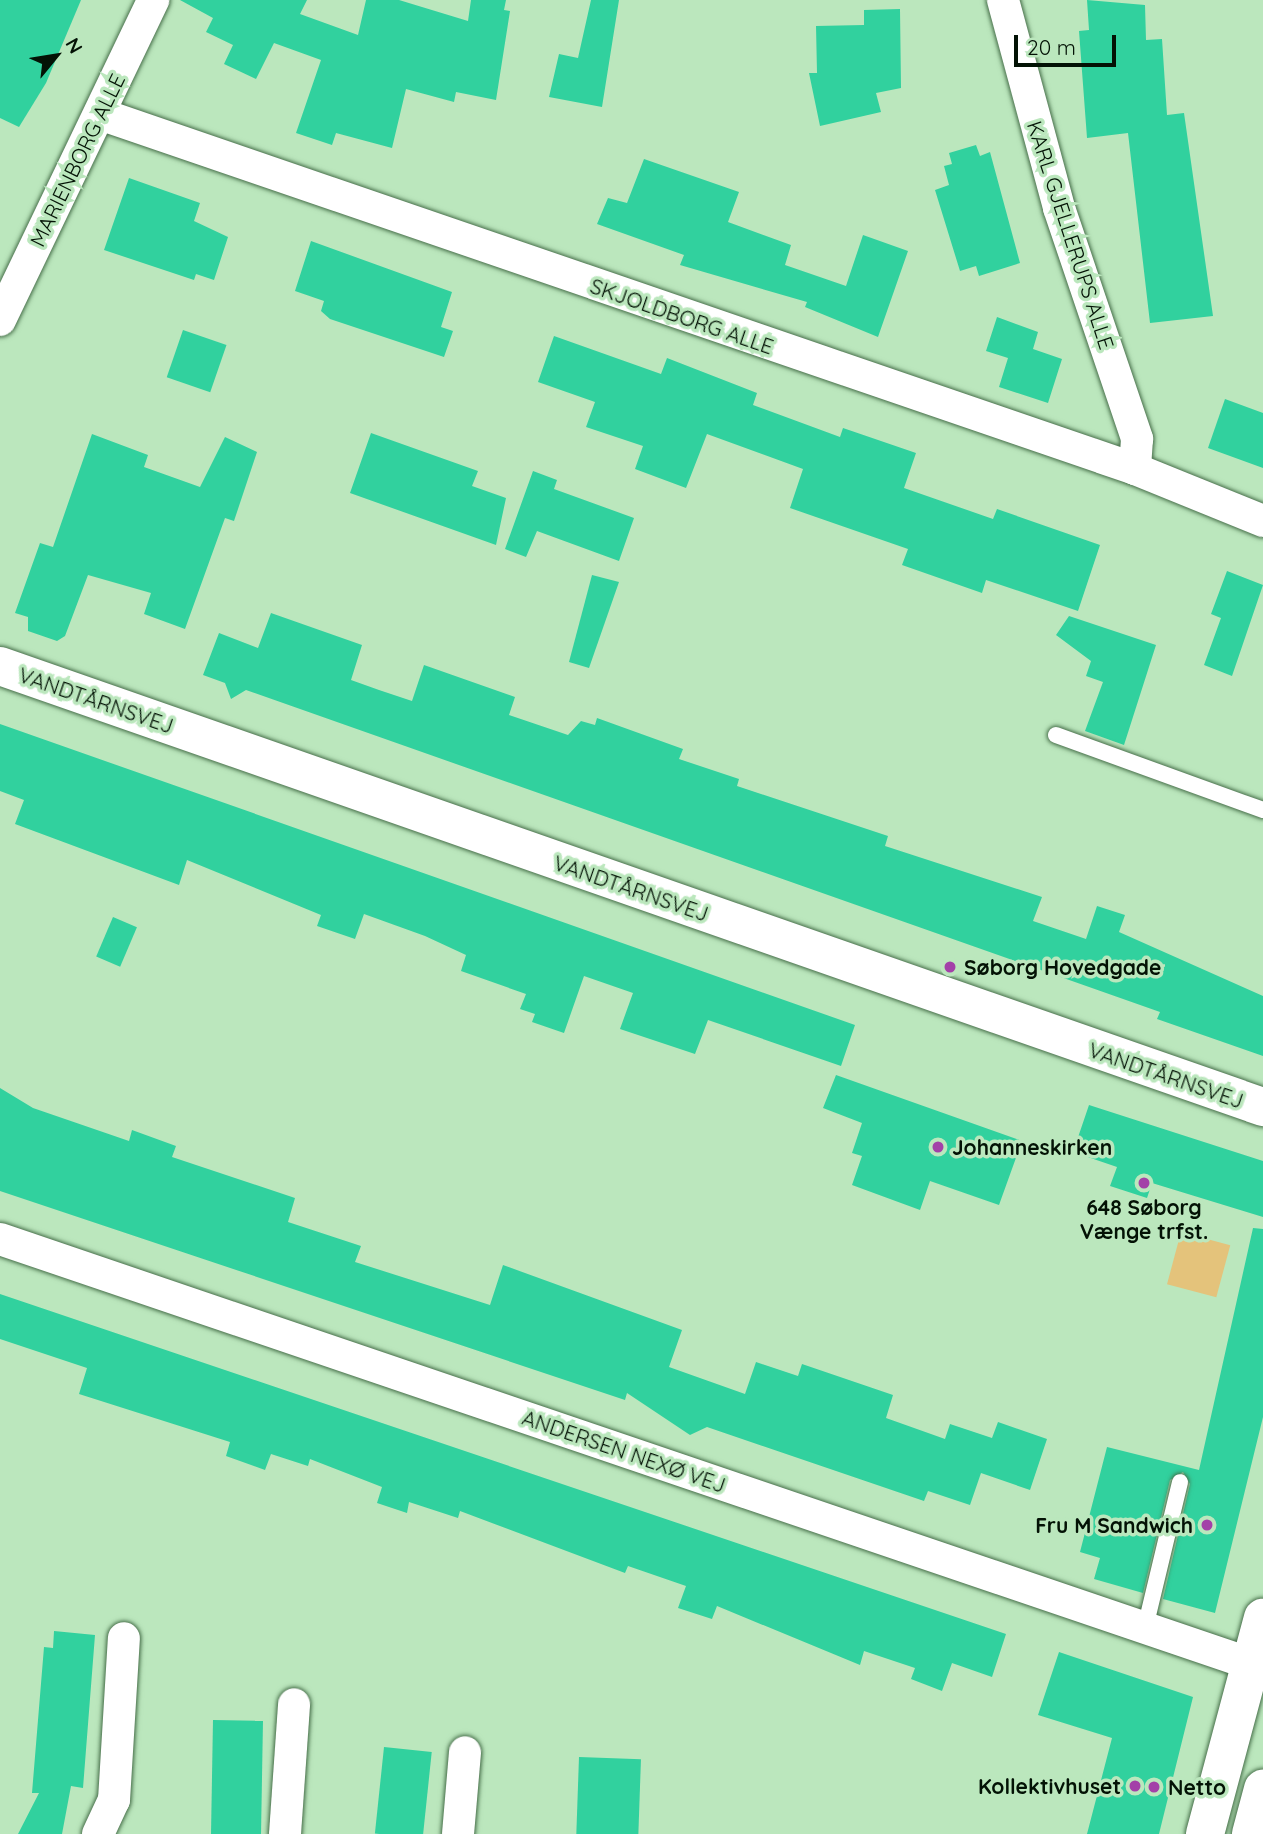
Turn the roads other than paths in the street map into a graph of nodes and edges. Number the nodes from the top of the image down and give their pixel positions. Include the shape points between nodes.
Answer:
1 (153, 0) edge
2 (1003, 0) edge
3 (100, 114) junction
4 (0, 320) edge
5 (1135, 469) junction
6 (1263, 521) edge
7 (0, 666) edge
8 (1056, 735) dead end
9 (1263, 810) edge
10 (1263, 1107) edge
11 (0, 1240) edge
12 (1180, 1482) dead end
13 (1263, 1618) edge
14 (1145, 1628) junction
15 (124, 1638) dead end
16 (1248, 1663) junction
17 (294, 1704) dead end
18 (465, 1752) dead end
19 (1263, 1789) edge
20 (98, 1834) edge
21 (285, 1834) edge
22 (458, 1834) edge
23 (1205, 1834) edge
24 (1251, 1834) edge

1 - 3 street, MARIENBORG ALLE
2 - 5 street, KARL GJELLERUPS ALLE via 1059,208 1137,439
3 - 4 street, MARIENBORG ALLE
3 - 5 street, SKJOLDBORG ALLE
5 - 6 street, SKJOLDBORG ALLE
7 - 10 street, VANDTÅRNSVEJ
8 - 9 lane
11 - 14 street, ANDERSEN NEXØ VEJ
12 - 14 lane
13 - 16 street
14 - 16 street, ANDERSEN NEXØ VEJ
15 - 20 street via 114,1800
16 - 23 street
17 - 21 street
18 - 22 street
19 - 24 street

